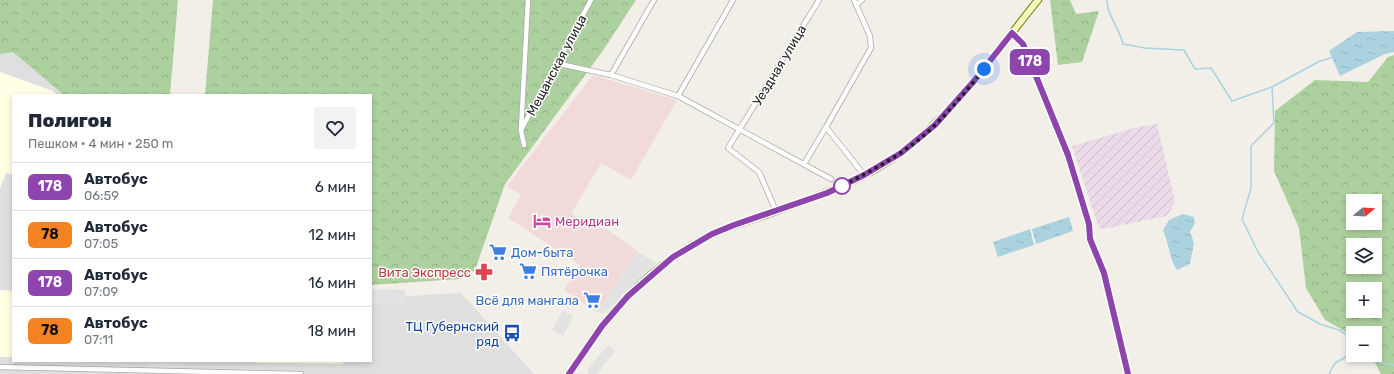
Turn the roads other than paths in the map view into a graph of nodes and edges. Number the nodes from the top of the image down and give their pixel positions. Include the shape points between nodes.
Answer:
1 (528, 0) edge
2 (590, 0) edge
3 (654, 0) edge
4 (733, 0) edge
5 (819, 0) edge
6 (862, 0) edge
7 (1038, 0) edge
8 (855, 2) edge
9 (1012, 33) junction
10 (556, 63) junction
11 (610, 75) junction
12 (678, 96) junction
13 (826, 128) junction
14 (521, 130) junction
15 (740, 130) junction
16 (524, 146) dead end
17 (804, 164) junction
18 (864, 175) junction
19 (832, 179) dead end
20 (776, 211) junction
21 (0, 367) edge
22 (301, 374) edge
23 (569, 374) edge
24 (1128, 374) edge

1 - 14 street
2 - 10 street, Мещанская улица
3 - 11 street
4 - 12 street
5 - 15 street, Уездная улица
6 - 8 street
7 - 9 street
8 - 13 street via 870,36 871,48
9 - 18 street via 935,125 901,153
9 - 24 street via 1023,44 1068,155 1089,224 1090,239 1104,273
10 - 11 street
10 - 14 street, Мещанская улица
11 - 12 street
12 - 15 street
13 - 17 street
13 - 18 street
14 - 16 street
15 - 17 street
15 - 20 street, Уездная улица via 728,148 759,172
17 - 19 street
18 - 20 street via 827,193
20 - 23 street via 712,234 673,257 628,296 602,326
21 - 22 street

